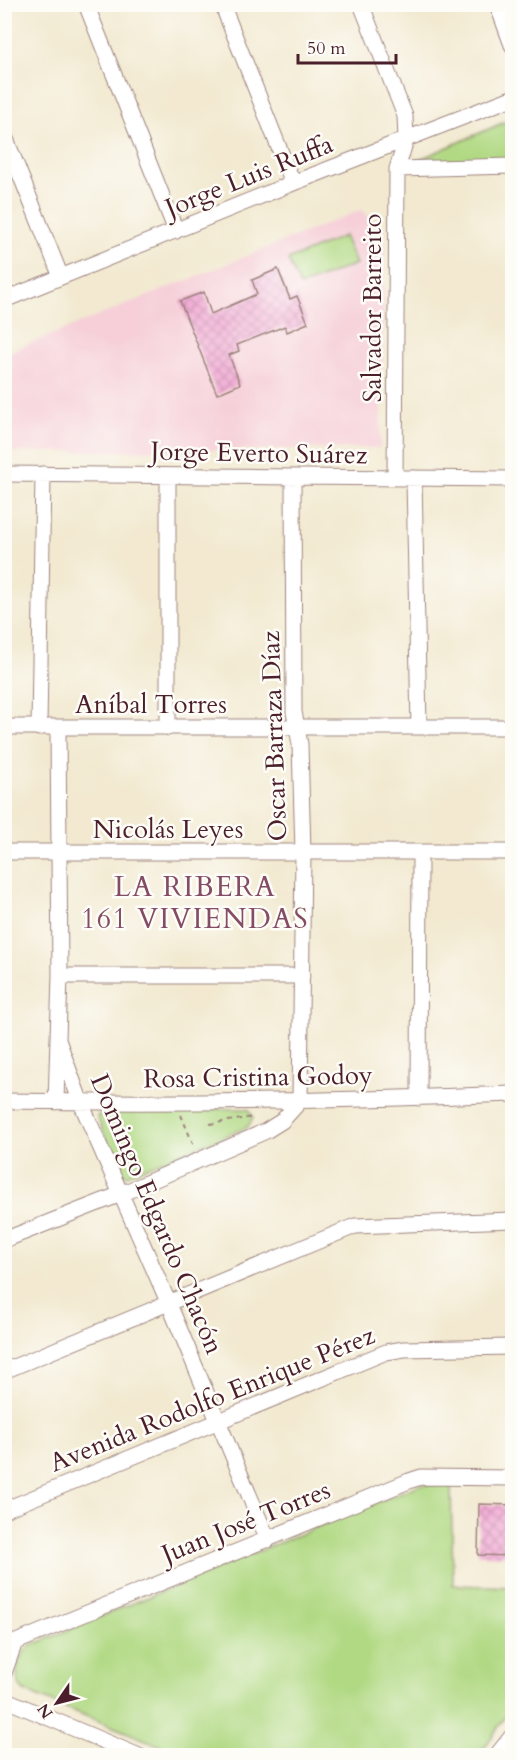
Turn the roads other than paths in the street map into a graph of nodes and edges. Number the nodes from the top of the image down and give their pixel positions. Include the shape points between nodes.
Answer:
1 (86, 4) edge
2 (222, 4) edge
3 (361, 4) edge
4 (497, 4) edge
5 (513, 45) edge
6 (513, 98) edge
7 (4, 134) edge
8 (406, 140) junction
9 (513, 166) edge
10 (396, 169) junction
11 (293, 183) junction
12 (176, 231) junction
13 (61, 277) junction
14 (4, 300) edge
15 (4, 474) edge
16 (43, 474) junction
17 (168, 476) junction
18 (293, 477) junction
19 (395, 478) junction
20 (414, 478) junction
21 (513, 479) edge
22 (513, 727) edge
23 (4, 728) edge
24 (39, 728) junction
25 (58, 728) junction
26 (168, 728) junction
27 (419, 728) junction
28 (298, 729) junction
29 (4, 852) edge
30 (303, 852) junction
31 (513, 852) edge
32 (59, 853) junction
33 (420, 853) junction
34 (60, 976) junction
35 (303, 976) junction
36 (58, 1040) junction
37 (513, 1094) edge
38 (419, 1098) junction
39 (4, 1101) edge
40 (300, 1101) junction
41 (56, 1102) junction
42 (81, 1103) junction
43 (121, 1194) junction
44 (513, 1220) edge
45 (5, 1238) edge
46 (169, 1304) junction
47 (513, 1347) edge
48 (4, 1371) edge
49 (219, 1422) junction
50 (513, 1478) edge
51 (4, 1510) edge
52 (267, 1540) junction
53 (10, 1645) edge
54 (4, 1673) edge
55 (4, 1699) edge
56 (513, 1736) edge
57 (139, 1755) edge
58 (496, 1755) edge

1 - 12 street
2 - 11 street
3 - 8 street via 405,116
4 - 5 street
6 - 8 street, Jorge Luis Ruffa
7 - 13 street
8 - 10 street, Salvador Barreito
8 - 11 street, Jorge Luis Ruffa
9 - 10 street
10 - 19 street, Salvador Barreito
11 - 12 street, Jorge Luis Ruffa
12 - 13 street, Jorge Luis Ruffa
13 - 14 street, Jorge Luis Ruffa
15 - 16 street, Jorge Everto Suárez
16 - 17 street, Jorge Everto Suárez
16 - 24 street
17 - 18 street, Jorge Everto Suárez
17 - 26 street
18 - 19 street, Jorge Everto Suárez
18 - 28 street, Oscar Barraza Díaz via 294,712
19 - 20 street, Jorge Everto Suárez
20 - 21 street, Jorge Everto Suárez
20 - 27 street
22 - 27 street, Aníbal Torres
23 - 24 street, Aníbal Torres
24 - 25 street, Aníbal Torres
25 - 26 street, Aníbal Torres
25 - 32 street, Domingo Edgardo Chacón
26 - 28 street, Aníbal Torres
27 - 28 street, Aníbal Torres
28 - 30 street, Oscar Barraza Díaz
29 - 32 street, Nicolás Leyes
30 - 32 street, Nicolás Leyes
30 - 33 street, Nicolás Leyes
30 - 35 street, Oscar Barraza Díaz
31 - 33 street, Nicolás Leyes
32 - 34 street, Domingo Edgardo Chacón
33 - 38 street
34 - 35 street
34 - 36 street, Domingo Edgardo Chacón
35 - 40 street, Oscar Barraza Díaz
36 - 41 street, Domingo Edgardo Chacón
36 - 42 street, Domingo Edgardo Chacón
37 - 38 street, Rosa Cristina Godoy
38 - 40 street, Rosa Cristina Godoy
39 - 41 street, Rosa Cristina Godoy
40 - 42 street, Rosa Cristina Godoy
40 - 43 street via 282,1121 266,1131
41 - 42 street, Rosa Cristina Godoy
42 - 43 street, Domingo Edgardo Chacón
43 - 45 street
43 - 46 street, Domingo Edgardo Chacón
44 - 46 street via 355,1226
46 - 48 street
46 - 49 street, Domingo Edgardo Chacón
47 - 49 street, Avenida Rodolfo Enrique Pérez via 387,1352
49 - 51 street, Avenida Rodolfo Enrique Pérez
49 - 52 street, Domingo Edgardo Chacón
50 - 52 street, Juan José Torres via 421,1477
52 - 53 street, Juan José Torres
53 - 54 street
55 - 57 street
56 - 58 street

